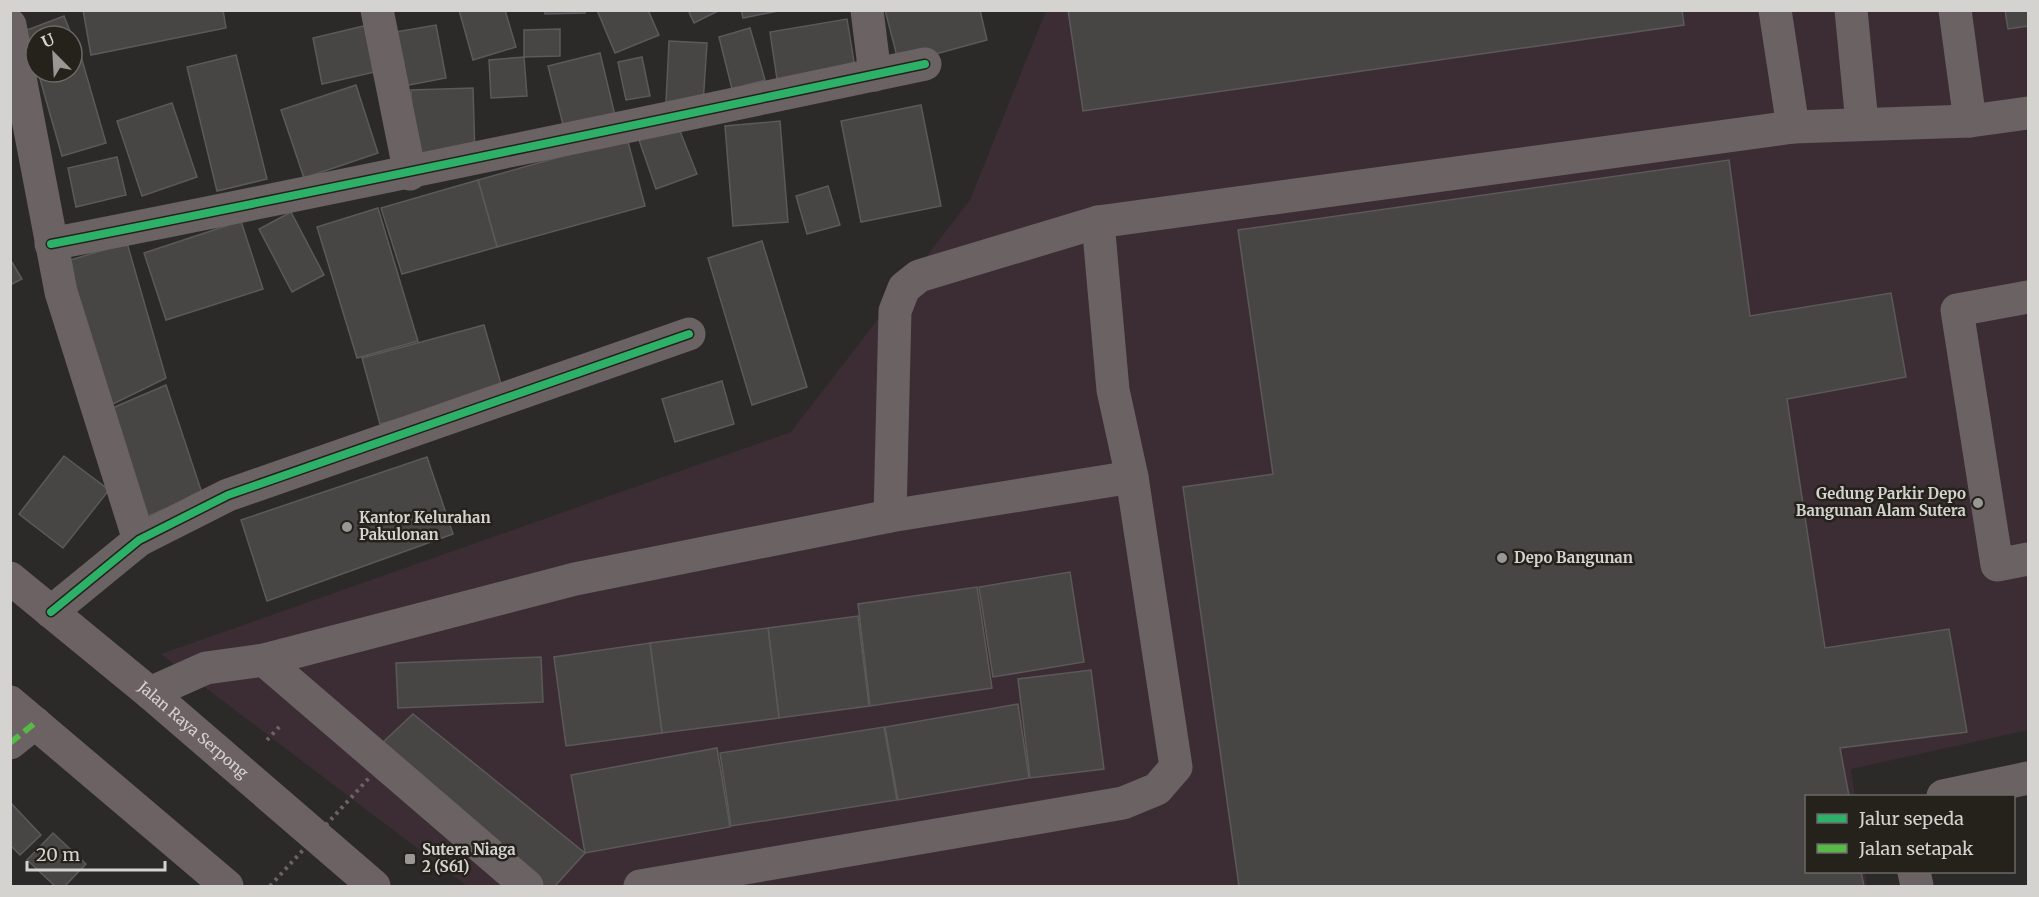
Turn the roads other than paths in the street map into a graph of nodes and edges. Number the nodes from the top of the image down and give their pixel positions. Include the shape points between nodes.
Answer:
1 (377, 10) edge
2 (867, 10) edge
3 (1775, 10) edge
4 (1851, 10) edge
5 (1955, 10) edge
6 (10, 25) edge
7 (925, 64) dead end
8 (875, 75) junction
9 (2028, 113) edge
10 (1970, 121) junction
11 (1862, 123) junction
12 (1793, 127) junction
13 (410, 174) junction
14 (1098, 222) junction
15 (51, 244) junction
16 (2028, 297) edge
17 (689, 334) dead end
18 (1132, 477) junction
19 (890, 516) junction
20 (139, 540) junction
21 (2028, 559) edge
22 (10, 578) edge
23 (51, 612) junction
24 (264, 660) junction
25 (150, 693) junction
26 (19, 723) edge
27 (2028, 778) edge
28 (1948, 795) edge
29 (226, 886) edge
30 (374, 886) edge
31 (527, 886) edge
32 (640, 886) edge

1 - 13 street
2 - 8 street
3 - 12 street
4 - 11 street
5 - 10 street
6 - 15 street
7 - 8 street
8 - 13 street
9 - 10 street
10 - 11 street
11 - 12 street
12 - 14 street
13 - 15 street
14 - 18 street via 1113,390
14 - 19 street via 919,276 904,288 895,311
15 - 20 street via 61,291
16 - 21 street via 1957,310 1997,565
17 - 20 street via 228,495
18 - 19 street
18 - 32 street via 1176,767 1157,789 1123,803
19 - 24 street via 575,579
20 - 23 street
22 - 23 main road, Jalan Raya Serpong
23 - 25 main road, Jalan Raya Serpong
24 - 25 street via 206,668
24 - 31 street
25 - 30 main road, Jalan Raya Serpong
26 - 29 main road
27 - 28 street

